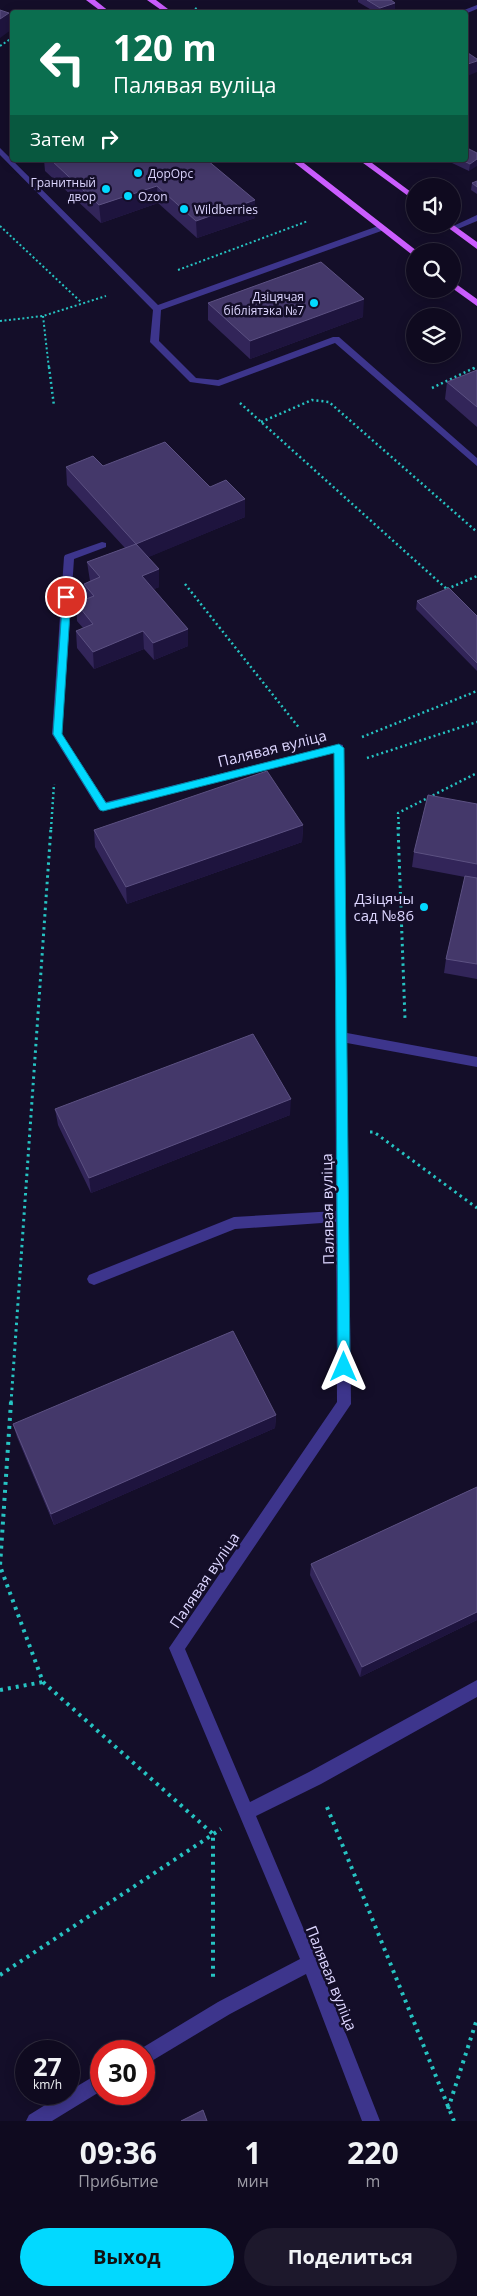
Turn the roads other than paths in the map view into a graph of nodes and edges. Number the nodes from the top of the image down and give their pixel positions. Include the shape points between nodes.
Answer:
1 (90, 0) edge
2 (152, 0) edge
3 (103, 10) edge
4 (165, 10) edge
5 (0, 150) edge
6 (10, 160) edge
7 (12, 162) edge
8 (298, 162) edge
9 (366, 162) edge
10 (406, 192) edge
11 (477, 218) edge
12 (461, 223) edge
13 (381, 228) junction
14 (459, 233) edge
15 (477, 246) edge
16 (406, 247) edge
17 (461, 290) edge
18 (477, 302) edge
19 (157, 309) junction
20 (477, 463) edge
21 (102, 545) dead end
22 (341, 1037) junction
23 (477, 1062) edge
24 (343, 1216) junction
25 (94, 1279) dead end
26 (477, 1688) edge
27 (245, 1813) junction
28 (310, 1963) junction
29 (155, 2049) edge
30 (90, 2088) edge
31 (35, 2121) edge
32 (371, 2121) edge

1 - 3 main road
2 - 4 main road
5 - 6 street
7 - 19 street
8 - 13 main road
9 - 10 main road
11 - 12 street
13 - 16 main road
13 - 19 street
14 - 15 main road
17 - 18 main road
19 - 20 street via 154,342 193,380 219,383 336,339
21 - 22 street, Палявая вуліца via 69,557 58,734 103,807 339,748
22 - 23 street
22 - 24 street, Палявая вуліца
24 - 25 street via 234,1223
24 - 27 street, Палявая вуліца via 344,1404 177,1648
26 - 27 street
27 - 28 street, Палявая вуліца
28 - 29 street via 224,2008
28 - 32 street, Палявая вуліца
30 - 31 street

